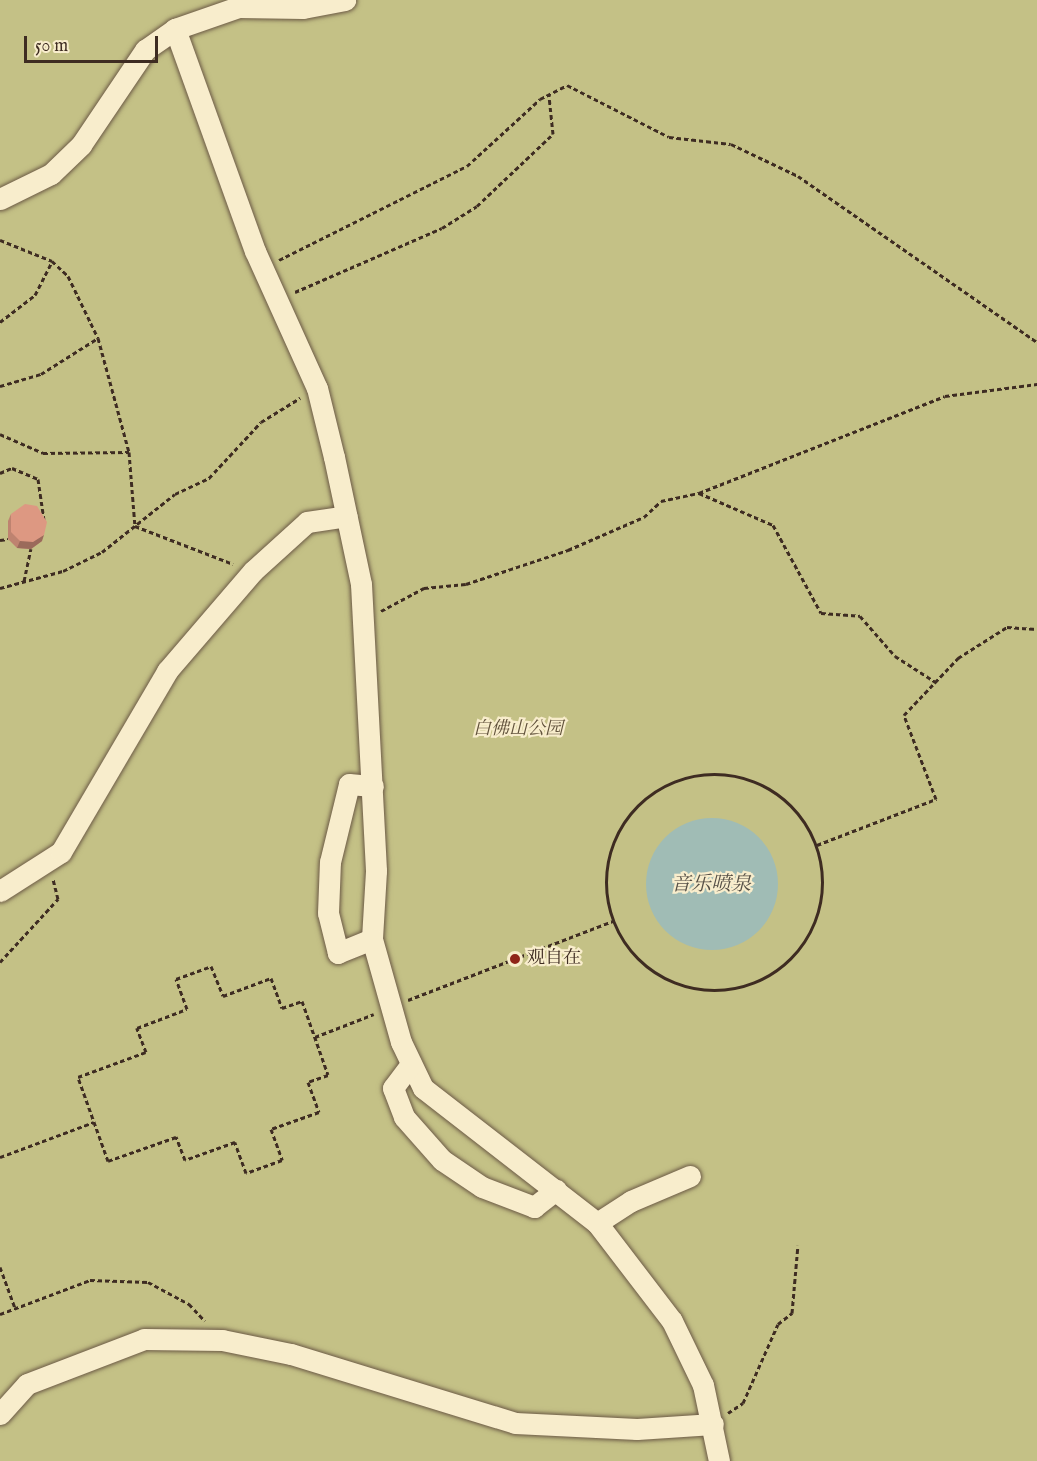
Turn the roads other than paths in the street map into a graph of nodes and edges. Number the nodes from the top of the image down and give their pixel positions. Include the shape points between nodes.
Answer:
1 (345, 0) edge
2 (175, 29) junction
3 (0, 200) edge
4 (347, 516) junction
5 (373, 786) junction
6 (0, 891) edge
7 (372, 939) junction
8 (411, 1064) junction
9 (690, 1176) dead end
10 (556, 1190) junction
11 (597, 1223) junction
12 (0, 1414) edge
13 (713, 1424) junction
14 (719, 1461) edge

1 - 2 lane via 303,8 238,7
2 - 3 lane via 145,50 74,152 51,174
2 - 4 lane via 263,268 317,388
4 - 5 lane via 363,620
4 - 6 lane via 307,522 254,571 167,671 61,852
5 - 7 lane
5 - 7 lane via 349,784 330,862 328,913 338,953
7 - 8 lane via 389,1008
8 - 10 lane via 423,1088
8 - 10 lane via 393,1088 404,1117 442,1160 482,1187 534,1207
9 - 11 lane via 631,1201
10 - 11 lane
11 - 13 lane via 672,1321 703,1385
12 - 13 lane via 27,1384 144,1339 222,1340 291,1354 515,1423 637,1429
13 - 14 lane

